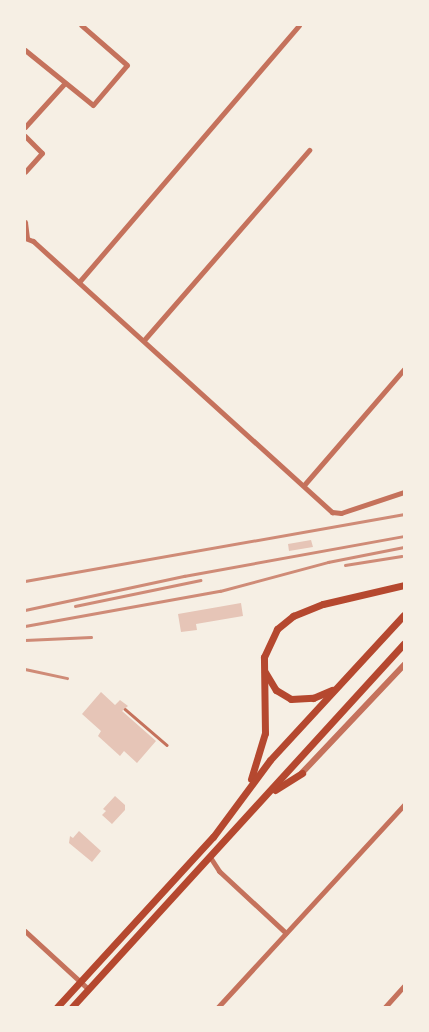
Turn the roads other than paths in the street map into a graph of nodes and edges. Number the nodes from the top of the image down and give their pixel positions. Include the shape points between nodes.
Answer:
1 (81, 25) edge
2 (299, 25) edge
3 (25, 50) edge
4 (64, 84) junction
5 (25, 127) edge
6 (25, 136) edge
7 (309, 150) dead end
8 (25, 172) edge
9 (25, 222) edge
10 (26, 238) edge
11 (79, 282) junction
12 (144, 340) junction
13 (404, 369) edge
14 (304, 485) junction
15 (404, 492) edge
16 (404, 585) edge
17 (404, 615) edge
18 (404, 644) edge
19 (404, 665) edge
20 (264, 669) junction
21 (341, 684) junction
22 (125, 709) dead end
23 (167, 745) dead end
24 (302, 774) joint
25 (245, 793) junction
26 (268, 794) junction
27 (404, 805) edge
28 (210, 857) junction
29 (25, 931) edge
30 (286, 933) junction
31 (80, 982) junction
32 (404, 986) edge
33 (88, 989) junction
34 (57, 1007) edge
35 (72, 1007) edge
36 (218, 1007) edge
37 (385, 1007) edge

1 - 4 street via 127,65 93,105
2 - 11 street
3 - 4 street
4 - 5 street
6 - 8 street via 42,153
7 - 12 street
9 - 10 street
10 - 11 street
11 - 12 street
12 - 14 street
13 - 14 street
14 - 15 street via 332,512 349,510
16 - 20 main road via 349,596 293,616 271,637
17 - 21 main road
18 - 26 main road
19 - 24 street
20 - 21 main road via 276,690 294,699 317,697
20 - 25 main road via 264,740
21 - 25 main road via 268,762
22 - 23 lane
24 - 26 main road
25 - 31 main road via 213,837
26 - 28 main road
27 - 30 street
28 - 30 street via 219,871
28 - 33 main road
29 - 31 street
30 - 36 street
31 - 33 street
31 - 34 main road
32 - 37 street
33 - 35 main road

